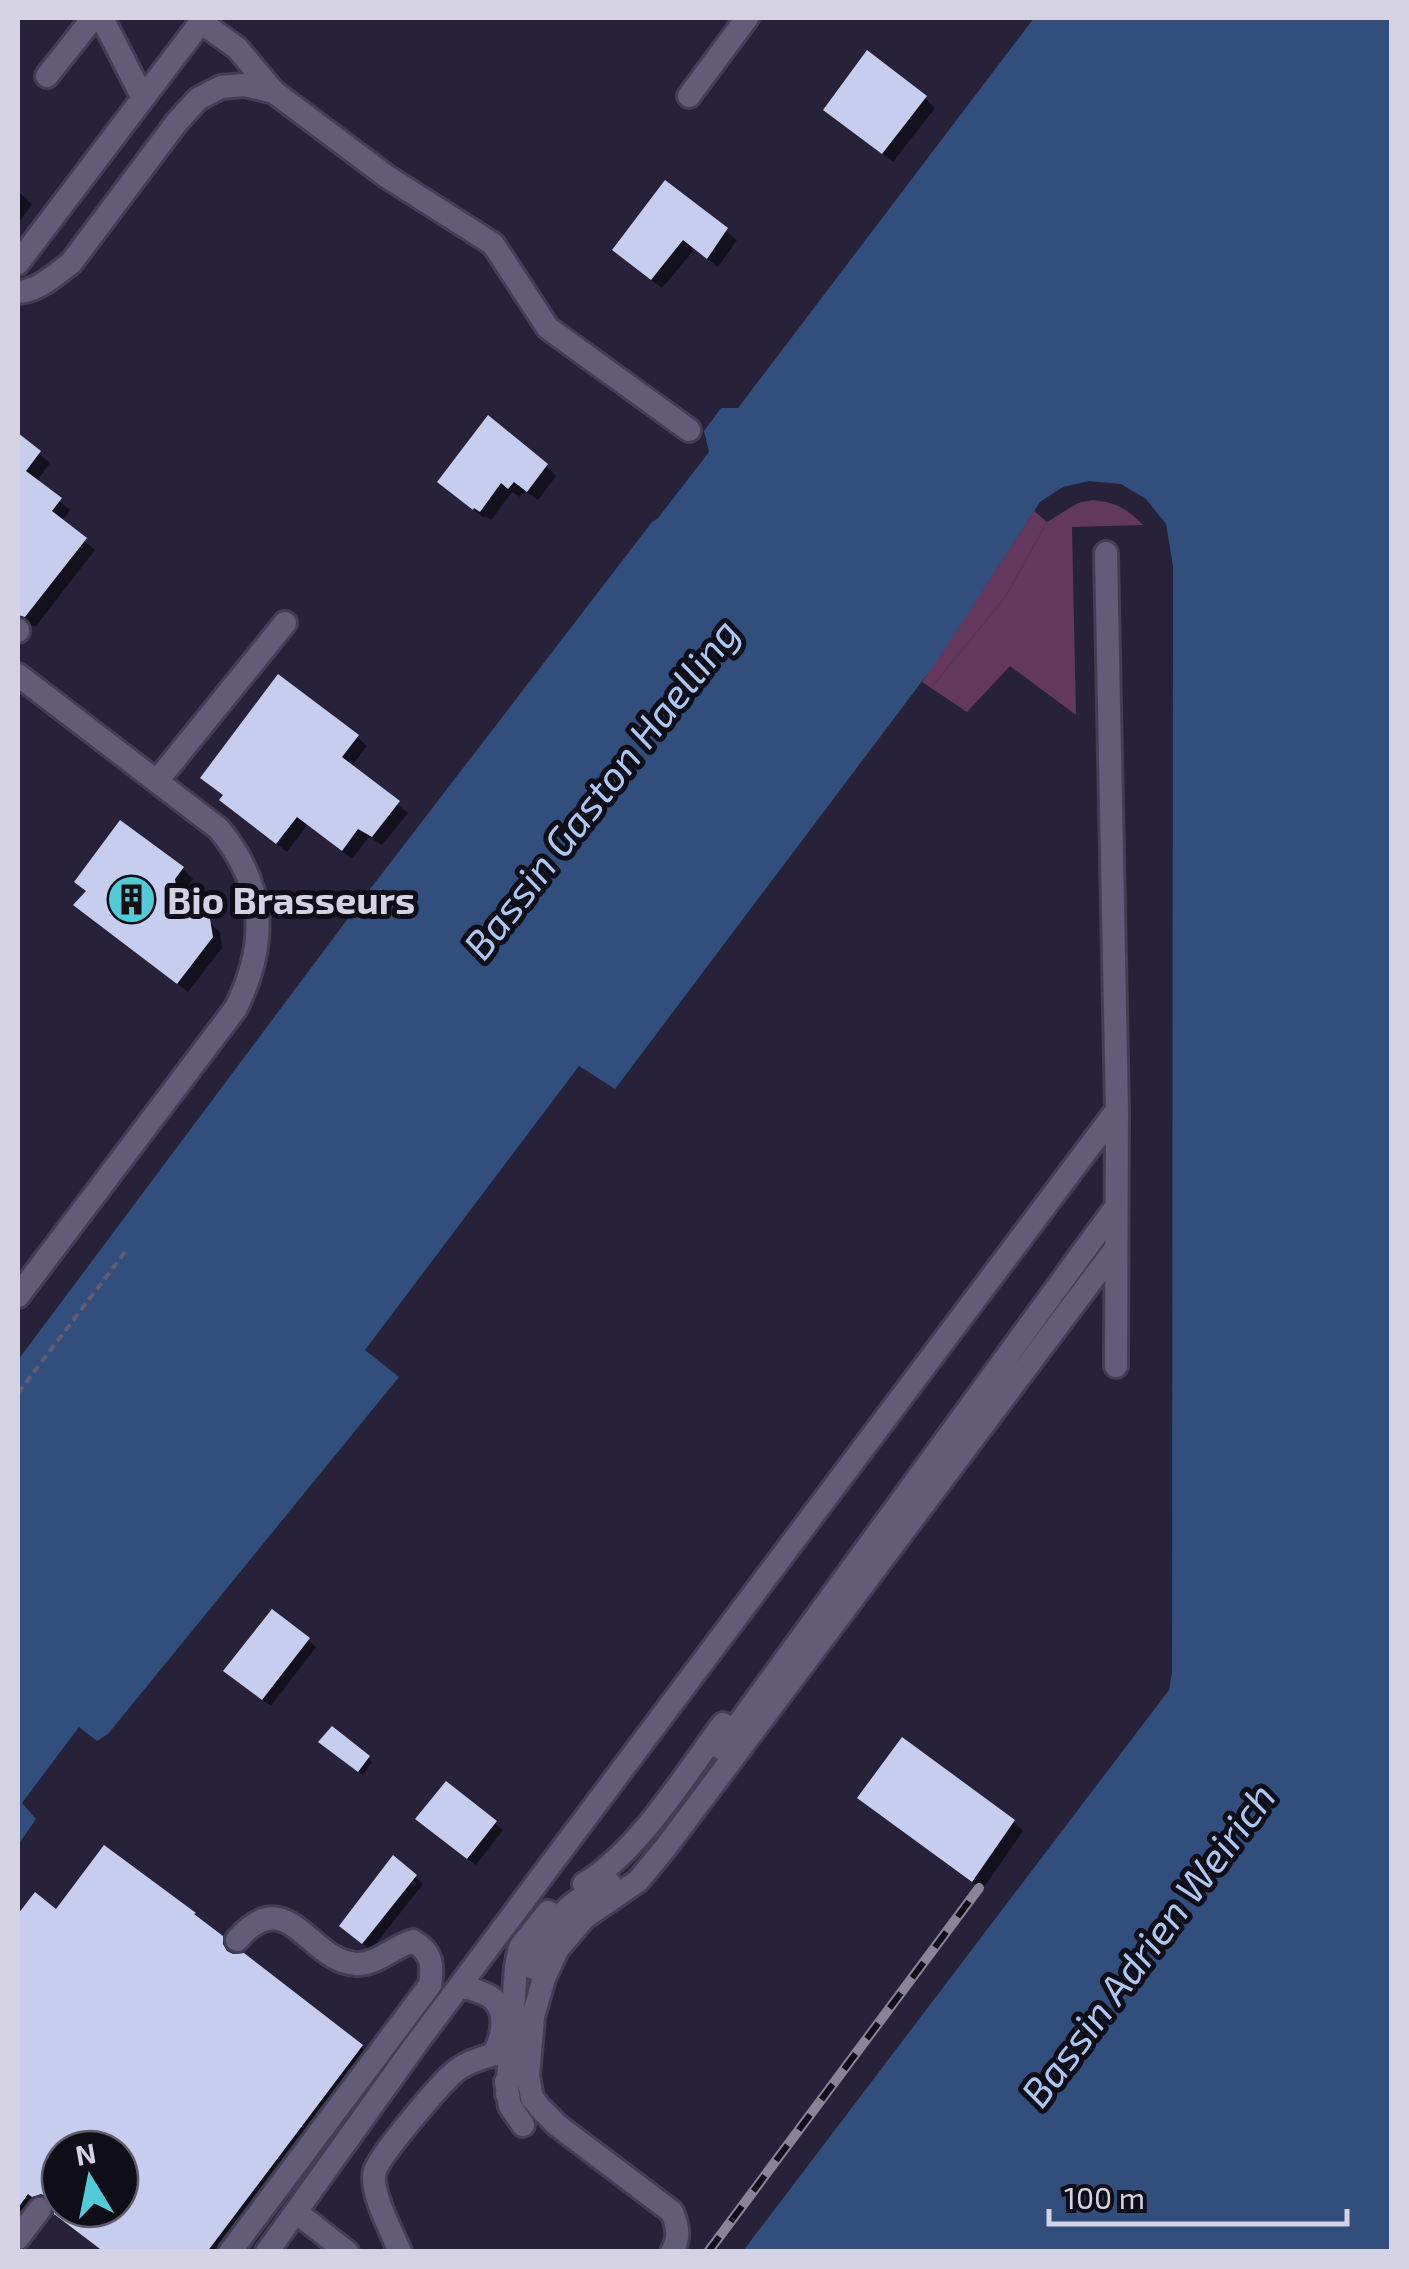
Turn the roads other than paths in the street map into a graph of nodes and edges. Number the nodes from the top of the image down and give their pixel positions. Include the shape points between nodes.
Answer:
1 (93, 18) edge
2 (102, 18) edge
3 (748, 18) edge
4 (202, 20) edge
5 (47, 76) dead end
6 (274, 92) junction
7 (688, 96) dead end
8 (143, 98) junction
9 (18, 263) edge
10 (18, 292) edge
11 (689, 430) dead end
12 (1106, 553) dead end
13 (285, 623) dead end
14 (18, 674) edge
15 (158, 781) junction
16 (1117, 1110) junction
17 (1116, 1206) junction
18 (1116, 1248) junction
19 (18, 1296) edge
20 (1116, 1366) dead end
21 (789, 1654) junction
22 (238, 1940) dead end
23 (460, 1986) junction
24 (500, 2041) junction
25 (528, 2076) junction
26 (507, 2094) junction
27 (523, 2124) dead end
28 (40, 2210) dead end
29 (296, 2212) junction
30 (18, 2241) edge
31 (30, 2252) edge
32 (230, 2252) edge
33 (268, 2252) edge
34 (348, 2252) edge
35 (400, 2252) edge
36 (672, 2252) edge

1 - 5 street
2 - 8 street
3 - 7 street
4 - 6 street
4 - 8 street
6 - 10 street via 221,87 198,99 71,263
6 - 11 street via 386,176 493,244 548,328
8 - 9 street
12 - 16 street
13 - 15 street
14 - 15 street
15 - 19 street via 209,820 242,862 259,922 252,972 236,1008
16 - 17 street
16 - 23 street
17 - 18 street
17 - 21 street
18 - 20 street
18 - 25 street via 666,1847 638,1881 584,1918 557,1950 533,2017
21 - 25 street via 640,1858 624,1876 573,1904 543,1942 526,2002
21 - 26 street via 743,1697 638,1838 605,1872 558,1899 520,1947
22 - 32 street via 261,1920 279,1918 353,1964 413,1941 433,1965 430,1985
23 - 24 street via 497,2004
23 - 29 street
24 - 26 street
24 - 35 street via 494,2054 452,2073 374,2172 374,2189
25 - 36 street via 540,2108 672,2212 678,2226
26 - 27 street
28 - 30 street
29 - 33 street
29 - 34 street
30 - 31 street

